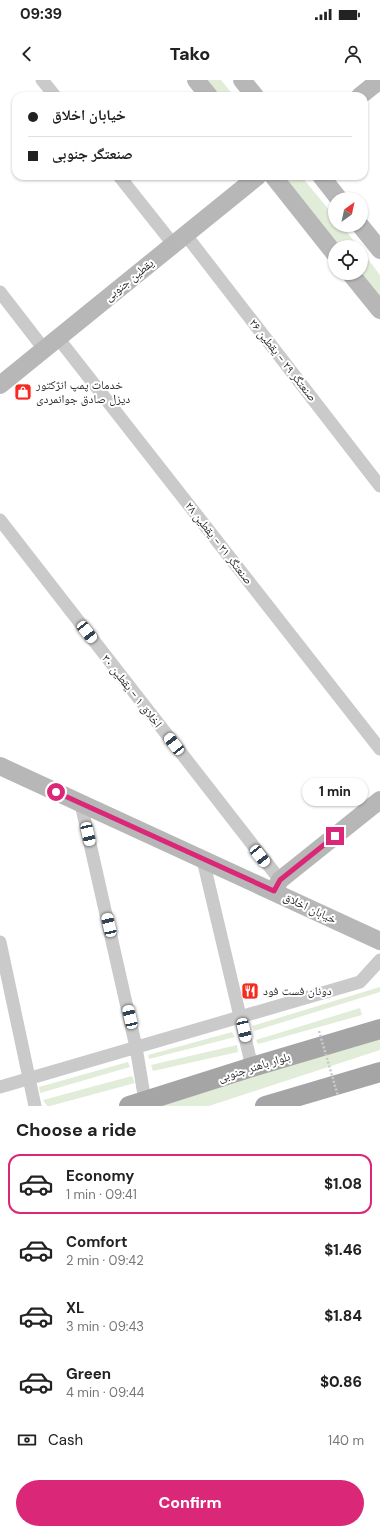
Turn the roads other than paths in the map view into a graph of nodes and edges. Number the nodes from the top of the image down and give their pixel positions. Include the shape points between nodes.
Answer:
1 (42, 80) edge
2 (196, 80) edge
3 (242, 80) edge
4 (380, 80) edge
5 (52, 92) edge
6 (205, 92) edge
7 (252, 92) edge
8 (365, 92) edge
9 (124, 180) edge
10 (253, 180) edge
11 (276, 180) edge
12 (324, 180) edge
13 (334, 192) edge
14 (366, 232) edge
15 (179, 239) junction
16 (328, 245) edge
17 (380, 250) edge
18 (356, 280) edge
19 (0, 292) edge
20 (380, 310) edge
21 (51, 343) junction
22 (0, 385) edge
23 (380, 486) edge
24 (0, 520) edge
25 (380, 749) edge
26 (1, 765) edge
27 (380, 800) edge
28 (81, 804) junction
29 (203, 860) junction
30 (277, 886) junction
31 (380, 941) edge
32 (0, 942) edge
33 (380, 960) edge
34 (240, 1017) junction
35 (380, 1030) edge
36 (136, 1047) junction
37 (252, 1067) junction
38 (380, 1072) edge
39 (30, 1078) junction
40 (0, 1087) edge
41 (137, 1104) edge
42 (35, 1106) edge
43 (265, 1106) edge

1 - 5 street
2 - 6 street
3 - 7 street
4 - 8 street
9 - 15 street, صنعتگر ۲۹ - یقطین ۲۶
10 - 15 street, یقطین جنوبی
11 - 16 street
12 - 13 street
14 - 17 street
15 - 21 street, یقطین جنوبی
15 - 23 street, صنعتگر ۲۹ - یقطین ۲۶
18 - 20 street
19 - 21 street, صنعتگر ۳۱ - یقطین ۲۸
21 - 22 street, یقطین جنوبی
21 - 25 street, صنعتگر ۳۱ - یقطین ۲۸
24 - 30 street, اخلاق ۱ - یقطین ۳۰
26 - 28 street, خیابان اخلاق
27 - 30 street
28 - 29 street, خیابان اخلاق
28 - 36 street
29 - 30 street, خیابان اخلاق
29 - 34 street
30 - 31 street, خیابان اخلاق
32 - 39 street
33 - 34 street via 360,982
34 - 36 street
34 - 37 street
35 - 37 main road, بلوار باهنر جنوبی
36 - 39 street
36 - 41 street
37 - 41 main road, بلوار باهنر جنوبی
38 - 43 main road
39 - 40 street
39 - 42 street

